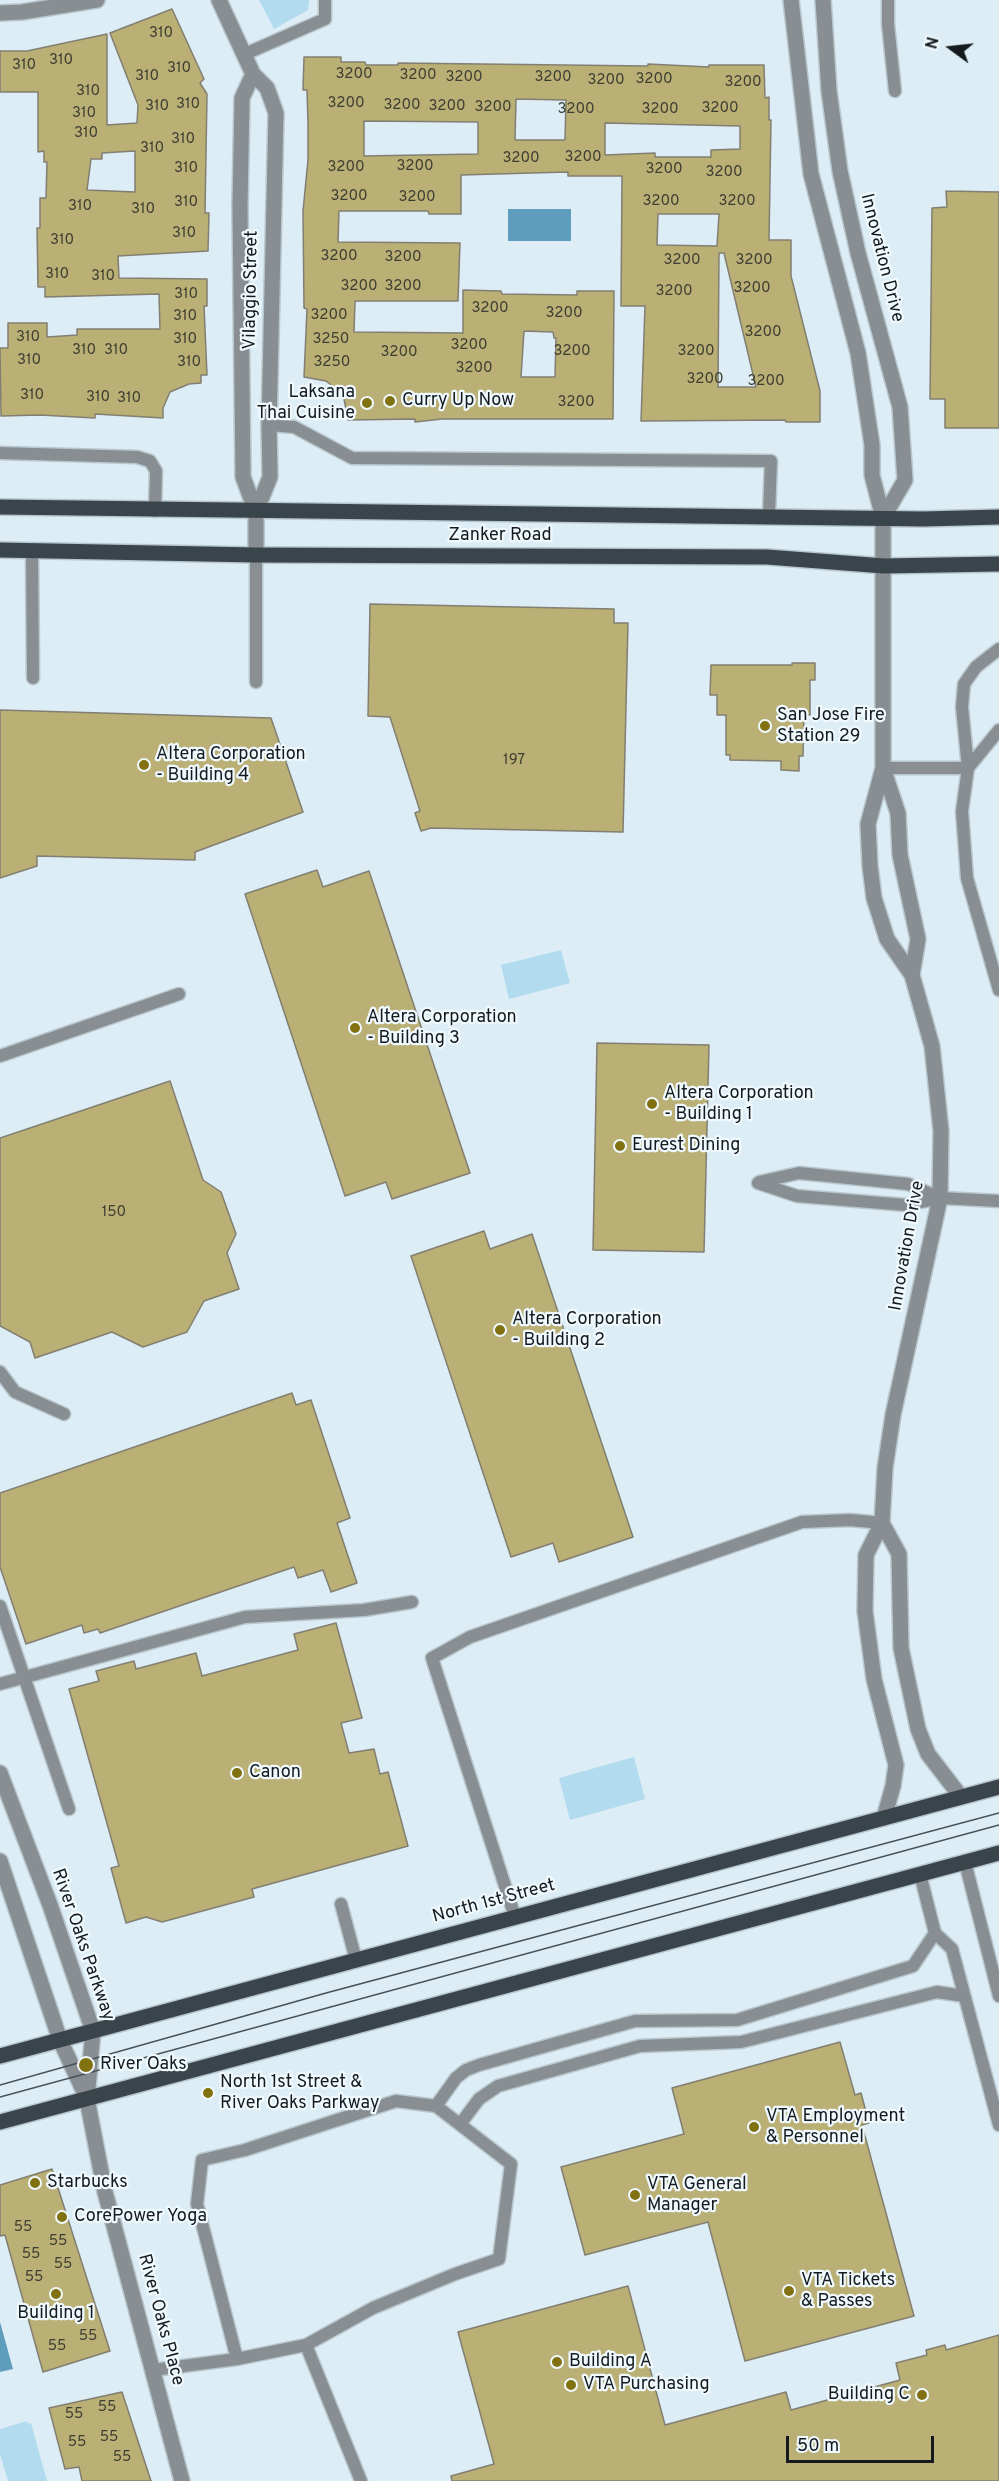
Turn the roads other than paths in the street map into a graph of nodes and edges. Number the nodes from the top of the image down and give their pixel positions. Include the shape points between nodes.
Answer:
1 (98, 0) edge
2 (219, 0) edge
3 (325, 0) edge
4 (791, 0) edge
5 (823, 0) edge
6 (888, 0) edge
7 (0, 13) edge
8 (245, 54) junction
9 (253, 74) junction
10 (895, 91) dead end
11 (268, 425) junction
12 (0, 453) edge
13 (0, 507) edge
14 (155, 511) junction
15 (256, 512) junction
16 (769, 515) junction
17 (999, 517) edge
18 (883, 518) junction
19 (0, 550) edge
20 (32, 551) junction
21 (256, 555) junction
22 (999, 564) edge
23 (884, 566) junction
24 (999, 649) edge
25 (33, 678) dead end
26 (256, 682) dead end
27 (999, 730) edge
28 (883, 768) junction
29 (969, 768) junction
30 (912, 975) junction
31 (999, 990) edge
32 (179, 994) dead end
33 (0, 1056) edge
34 (940, 1198) junction
35 (999, 1201) edge
36 (0, 1372) edge
37 (64, 1414) dead end
38 (882, 1523) junction
39 (412, 1602) dead end
40 (0, 1606) edge
41 (24, 1677) junction
42 (0, 1684) edge
43 (0, 1773) edge
44 (999, 1787) edge
45 (962, 1797) junction
46 (69, 1809) dead end
47 (884, 1818) junction
48 (999, 1853) edge
49 (0, 1861) edge
50 (964, 1862) junction
51 (920, 1874) junction
52 (341, 1904) dead end
53 (515, 1917) junction
54 (934, 1933) junction
55 (356, 1960) junction
56 (964, 1996) junction
57 (999, 1996) edge
58 (93, 2031) junction
59 (60, 2040) junction
60 (0, 2056) edge
61 (87, 2099) junction
62 (436, 2106) junction
63 (0, 2122) edge
64 (462, 2123) junction
65 (999, 2125) edge
66 (306, 2344) junction
67 (237, 2359) junction
68 (153, 2370) junction
69 (182, 2481) edge
70 (361, 2481) edge

1 - 7 street
2 - 8 street, Vilaggio Street
3 - 8 lane via 325,19
4 - 18 street, Innovation Drive via 812,174 858,353 872,445 872,475
5 - 18 street, Innovation Drive via 829,91 840,171 900,407 905,480
6 - 10 lane
8 - 9 street, Vilaggio Street
9 - 11 street, Vilaggio Street via 267,88 276,113
9 - 15 street, Vilaggio Street via 242,98 240,230 243,477
11 - 15 street, Vilaggio Street via 270,477
11 - 16 lane via 294,428 352,458 771,461
12 - 14 lane via 137,457 150,461 156,471
13 - 14 main road, Zanker Road
14 - 15 main road, Zanker Road
15 - 16 main road, Zanker Road
15 - 21 street, Vilaggio Street
16 - 18 main road, Zanker Road
17 - 18 main road, Zanker Road
18 - 23 street, Innovation Drive
19 - 20 main road, Zanker Road
20 - 21 main road, Zanker Road
20 - 25 lane
21 - 23 main road, Zanker Road via 767,557
21 - 26 lane
22 - 23 main road, Zanker Road
23 - 28 street, Innovation Drive
24 - 29 lane via 976,667 964,684 962,707
27 - 29 lane
28 - 29 lane
28 - 30 street, Innovation Drive via 898,813 900,855 918,939
28 - 30 street, Innovation Drive via 868,824 874,898 887,939
29 - 31 lane via 962,811 967,878
30 - 34 street, Innovation Drive via 932,1046 938,1092
32 - 33 lane
34 - 34 lane via 908,1184 799,1173 758,1183 797,1196 906,1205
34 - 35 lane
34 - 38 street, Innovation Drive via 893,1415
36 - 37 lane via 15,1392
38 - 45 street via 899,1554 901,1648 918,1729 928,1754
38 - 47 street, Innovation Drive via 866,1555 865,1611 874,1678 896,1765
38 - 53 lane via 802,1522 470,1636 432,1658
39 - 41 lane via 364,1610 245,1617
40 - 41 lane
41 - 42 lane
41 - 46 lane
43 - 58 street, River Oaks Parkway
44 - 45 main road, North 1st Street
45 - 47 main road, North 1st Street
47 - 53 main road, North 1st Street
48 - 50 main road
49 - 59 street
50 - 51 main road
50 - 57 lane
51 - 54 lane
51 - 61 main road
52 - 55 lane
53 - 55 main road, North 1st Street
54 - 56 lane via 952,1949
54 - 62 lane via 913,1966 737,2020 635,2021 479,2065 456,2078
55 - 58 main road, North 1st Street
56 - 64 lane via 937,1992 741,2042 640,2046 498,2086 479,2099
56 - 65 lane
58 - 59 main road, North 1st Street
58 - 61 street, River Oaks Parkway
59 - 60 main road, North 1st Street
59 - 61 street
61 - 63 main road
61 - 68 street, River Oaks Place via 105,2192
62 - 64 lane
62 - 67 lane via 396,2101 202,2160 197,2204
64 - 66 lane via 511,2164 499,2259 373,2308
66 - 67 lane
66 - 70 lane
67 - 68 lane
68 - 69 street, River Oaks Place

